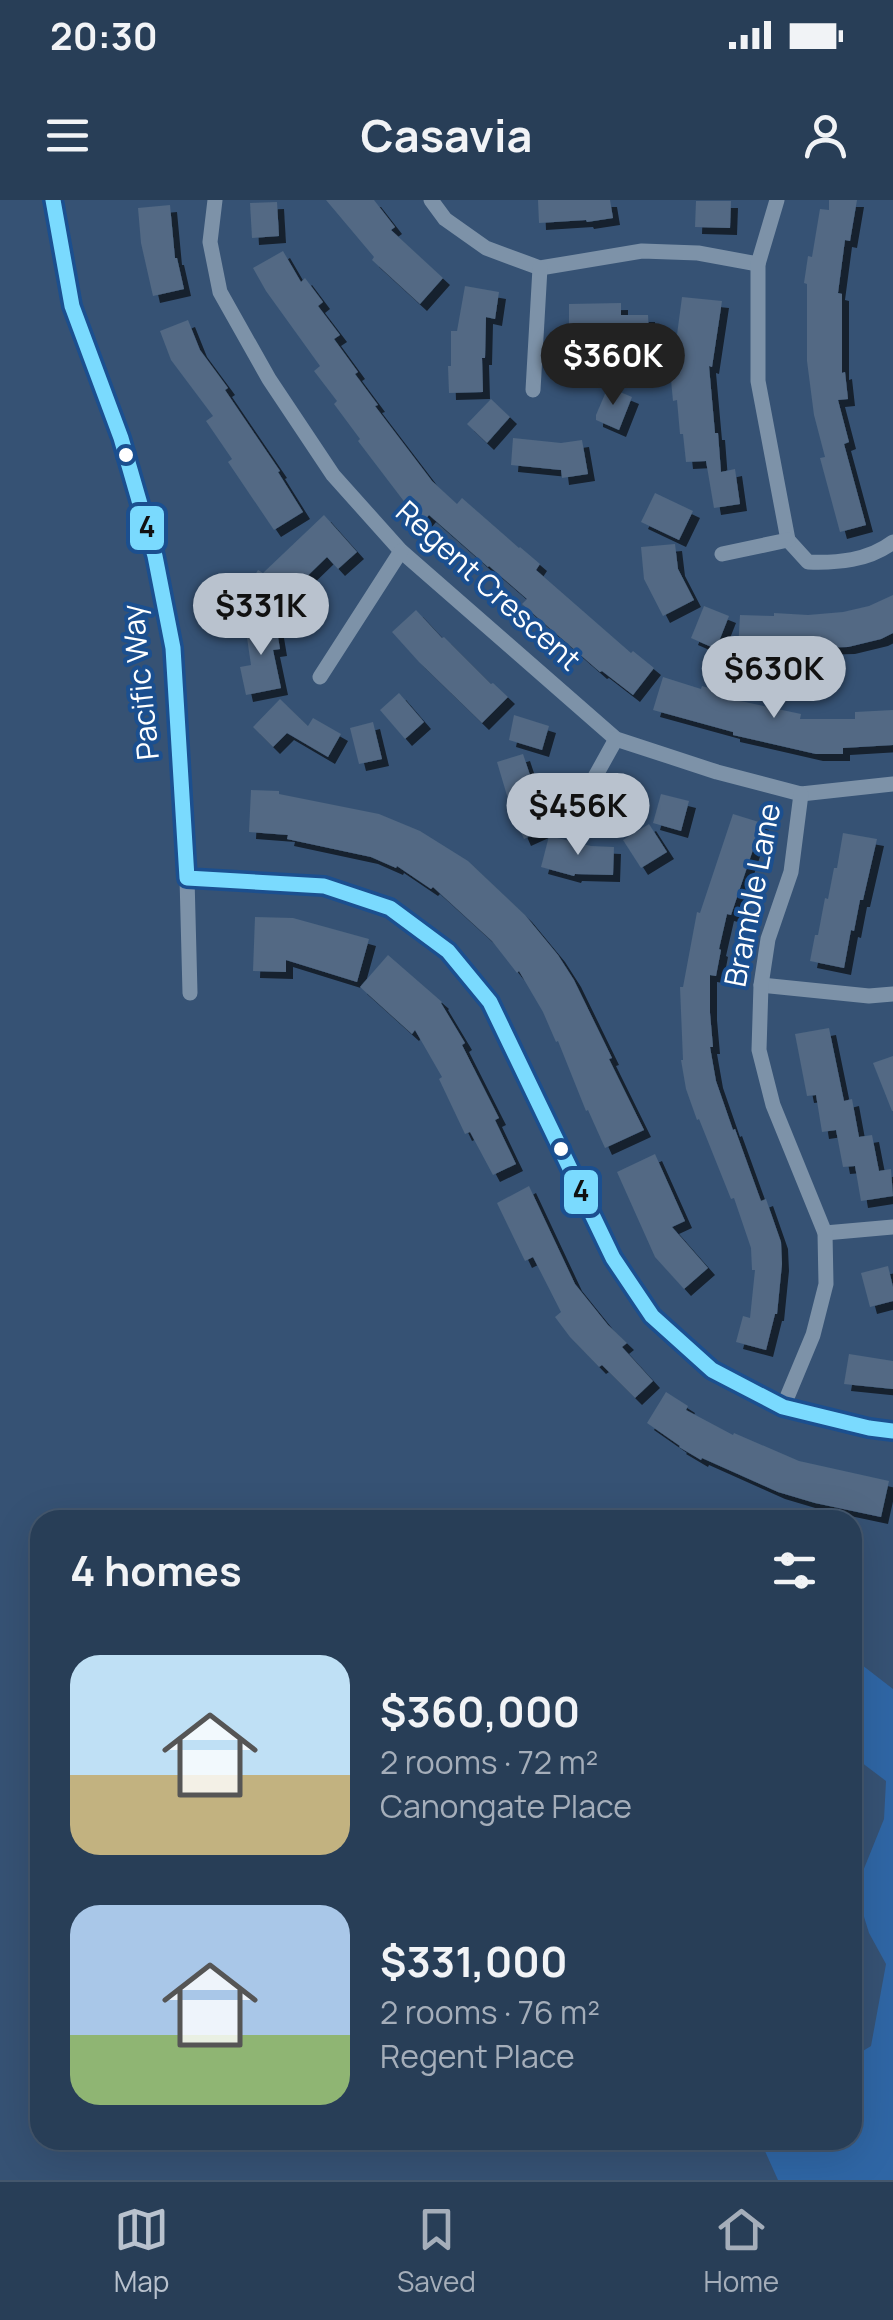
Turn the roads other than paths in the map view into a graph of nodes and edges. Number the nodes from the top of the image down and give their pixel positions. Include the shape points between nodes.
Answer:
1 (54, 200) edge
2 (215, 200) edge
3 (431, 200) edge
4 (778, 200) edge
5 (758, 264) junction
6 (540, 268) junction
7 (533, 390) dead end
8 (788, 540) junction
9 (893, 542) edge
10 (401, 551) junction
11 (722, 554) dead end
12 (320, 677) dead end
13 (616, 739) junction
14 (893, 784) edge
15 (801, 794) junction
16 (581, 802) dead end
17 (187, 878) junction
18 (761, 985) junction
19 (190, 993) dead end
20 (893, 994) edge
21 (893, 1226) edge
22 (826, 1233) junction
23 (783, 1407) junction
24 (893, 1431) edge

1 - 17 street, Pacific Way via 72,306 155,556 173,648
2 - 10 street, Regent Crescent via 210,242 220,292 333,475
3 - 6 street via 445,219 486,248
4 - 5 street
5 - 6 street via 642,251
5 - 8 street via 758,381
6 - 7 street
8 - 9 street via 808,562 826,563 844,563
8 - 11 street
10 - 12 street
10 - 13 street, Regent Crescent
13 - 15 street, Regent Crescent
13 - 16 street
14 - 15 street, Regent Crescent
15 - 18 street, Bramble Lane via 790,872
17 - 19 street, Pacific Way
17 - 23 street via 324,886 390,908 448,950 490,1002 613,1258 652,1316 712,1370
18 - 20 street
18 - 22 street, Bramble Lane via 759,1050 773,1105
21 - 22 street
22 - 23 street, Bramble Lane via 826,1284
23 - 24 street

